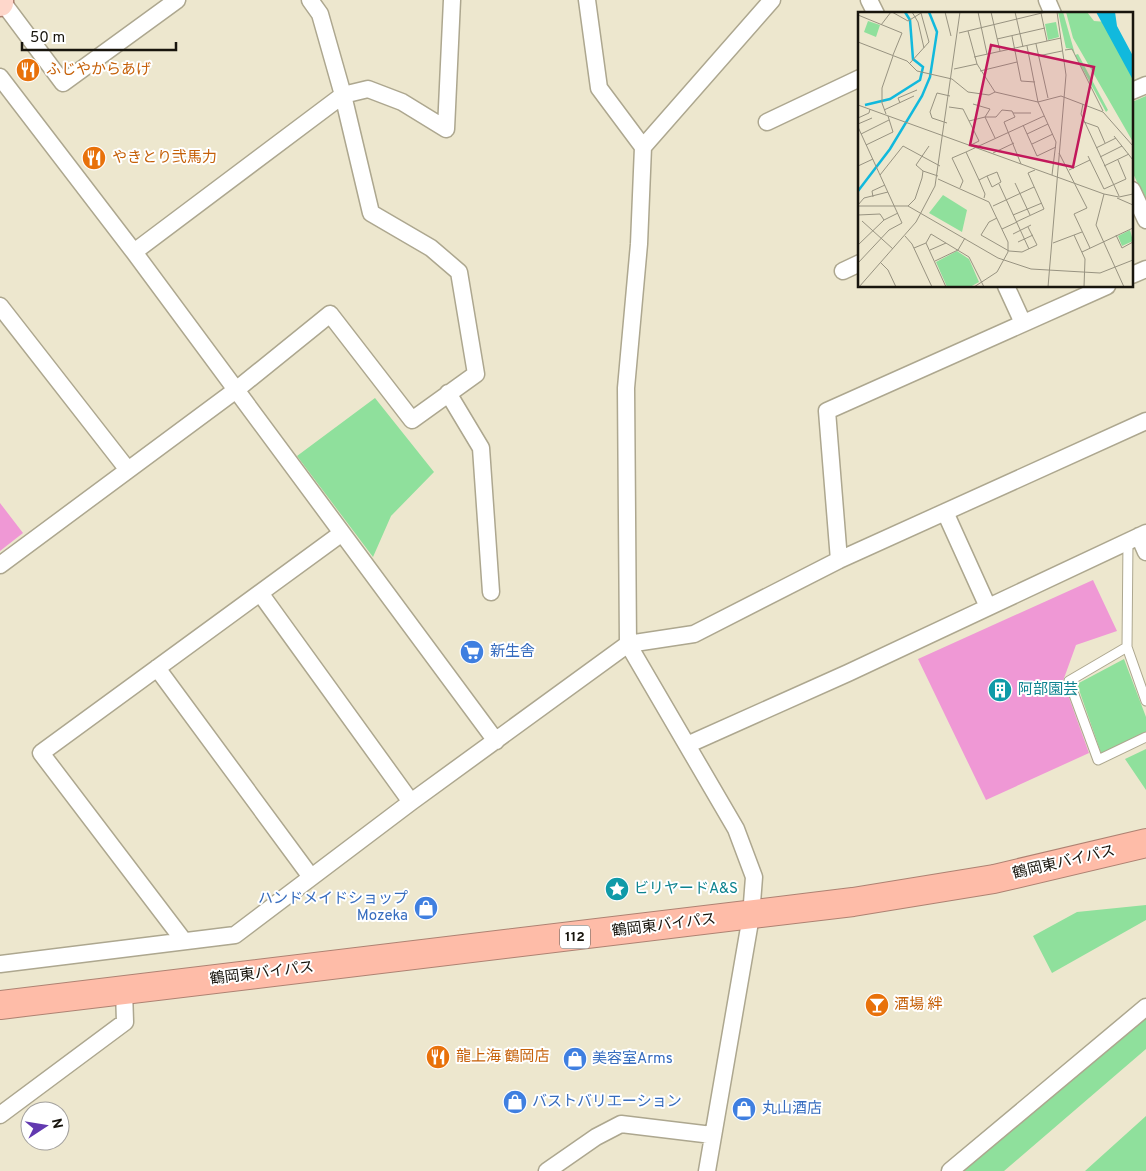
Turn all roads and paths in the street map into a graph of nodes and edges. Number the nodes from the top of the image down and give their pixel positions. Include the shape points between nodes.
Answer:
1 (177, 0) edge
2 (310, 0) edge
3 (452, 0) edge
4 (587, 0) edge
5 (772, 0) edge
6 (869, 0) edge
7 (1047, 0) edge
8 (1, 1) edge
9 (875, 12) edge
10 (1052, 12) edge
11 (0, 77) edge
12 (858, 79) edge
13 (1146, 85) edge
14 (1134, 90) edge
15 (343, 95) junction
16 (766, 122) dead end
17 (643, 147) junction
18 (1134, 194) edge
19 (1146, 220) edge
20 (134, 252) junction
21 (858, 264) edge
22 (1146, 269) edge
23 (843, 271) dead end
24 (1134, 274) edge
25 (1007, 288) edge
26 (1102, 288) edge
27 (0, 306) edge
28 (1023, 323) junction
29 (236, 390) junction
30 (448, 393) junction
31 (1146, 421) edge
32 (128, 470) junction
33 (945, 512) junction
34 (342, 533) junction
35 (1138, 537) edge
36 (1146, 552) edge
37 (839, 560) junction
38 (0, 565) edge
39 (492, 592) dead end
40 (260, 593) junction
41 (988, 607) junction
42 (628, 644) junction
43 (1127, 647) junction
44 (157, 668) junction
45 (1146, 701) edge
46 (1146, 737) edge
47 (496, 741) junction
48 (687, 745) junction
49 (411, 802) junction
50 (1146, 843) edge
51 (311, 877) junction
52 (750, 916) junction
53 (184, 941) junction
54 (0, 964) edge
55 (124, 990) junction
56 (0, 1005) edge
57 (1146, 1007) edge
58 (0, 1115) edge
59 (712, 1135) junction
60 (547, 1171) edge
61 (707, 1171) edge
62 (950, 1171) edge

1 - 8 street via 63,83
2 - 15 street via 320,14
3 - 15 street via 446,129 402,102 368,89
4 - 17 street via 599,88
5 - 17 street
6 - 9 street
7 - 10 street
11 - 20 street
12 - 16 street
13 - 14 street
15 - 20 street
15 - 30 street via 371,212 431,248 459,272 476,374
17 - 42 street via 639,244 626,388
18 - 19 street
20 - 29 street
21 - 23 street
22 - 24 street
25 - 28 street
26 - 28 street
27 - 32 street
28 - 37 street via 827,411
29 - 30 street via 330,314 412,420
29 - 32 street
29 - 34 street
30 - 39 street via 482,448
31 - 33 street
32 - 38 street
33 - 37 street
33 - 41 street
34 - 40 street
34 - 47 street
35 - 36 street
35 - 41 street
35 - 43 lane
37 - 42 street via 694,634
40 - 44 street
40 - 49 street
41 - 48 street
42 - 47 street
42 - 48 street
43 - 45 lane
43 - 46 lane via 1069,681 1098,760
44 - 51 street
44 - 53 street via 41,753
47 - 49 street
48 - 52 street via 742,845 754,878
49 - 51 street
50 - 52 highway, 鶴岡東バイパス / 112 via 994,879
51 - 53 street via 235,935
52 - 55 highway, 鶴岡東バイパス / 112
52 - 59 street
53 - 54 street
55 - 56 highway, 鶴岡東バイパス / 112
55 - 58 street via 125,1022
57 - 62 street
59 - 60 street via 621,1124
59 - 61 street

